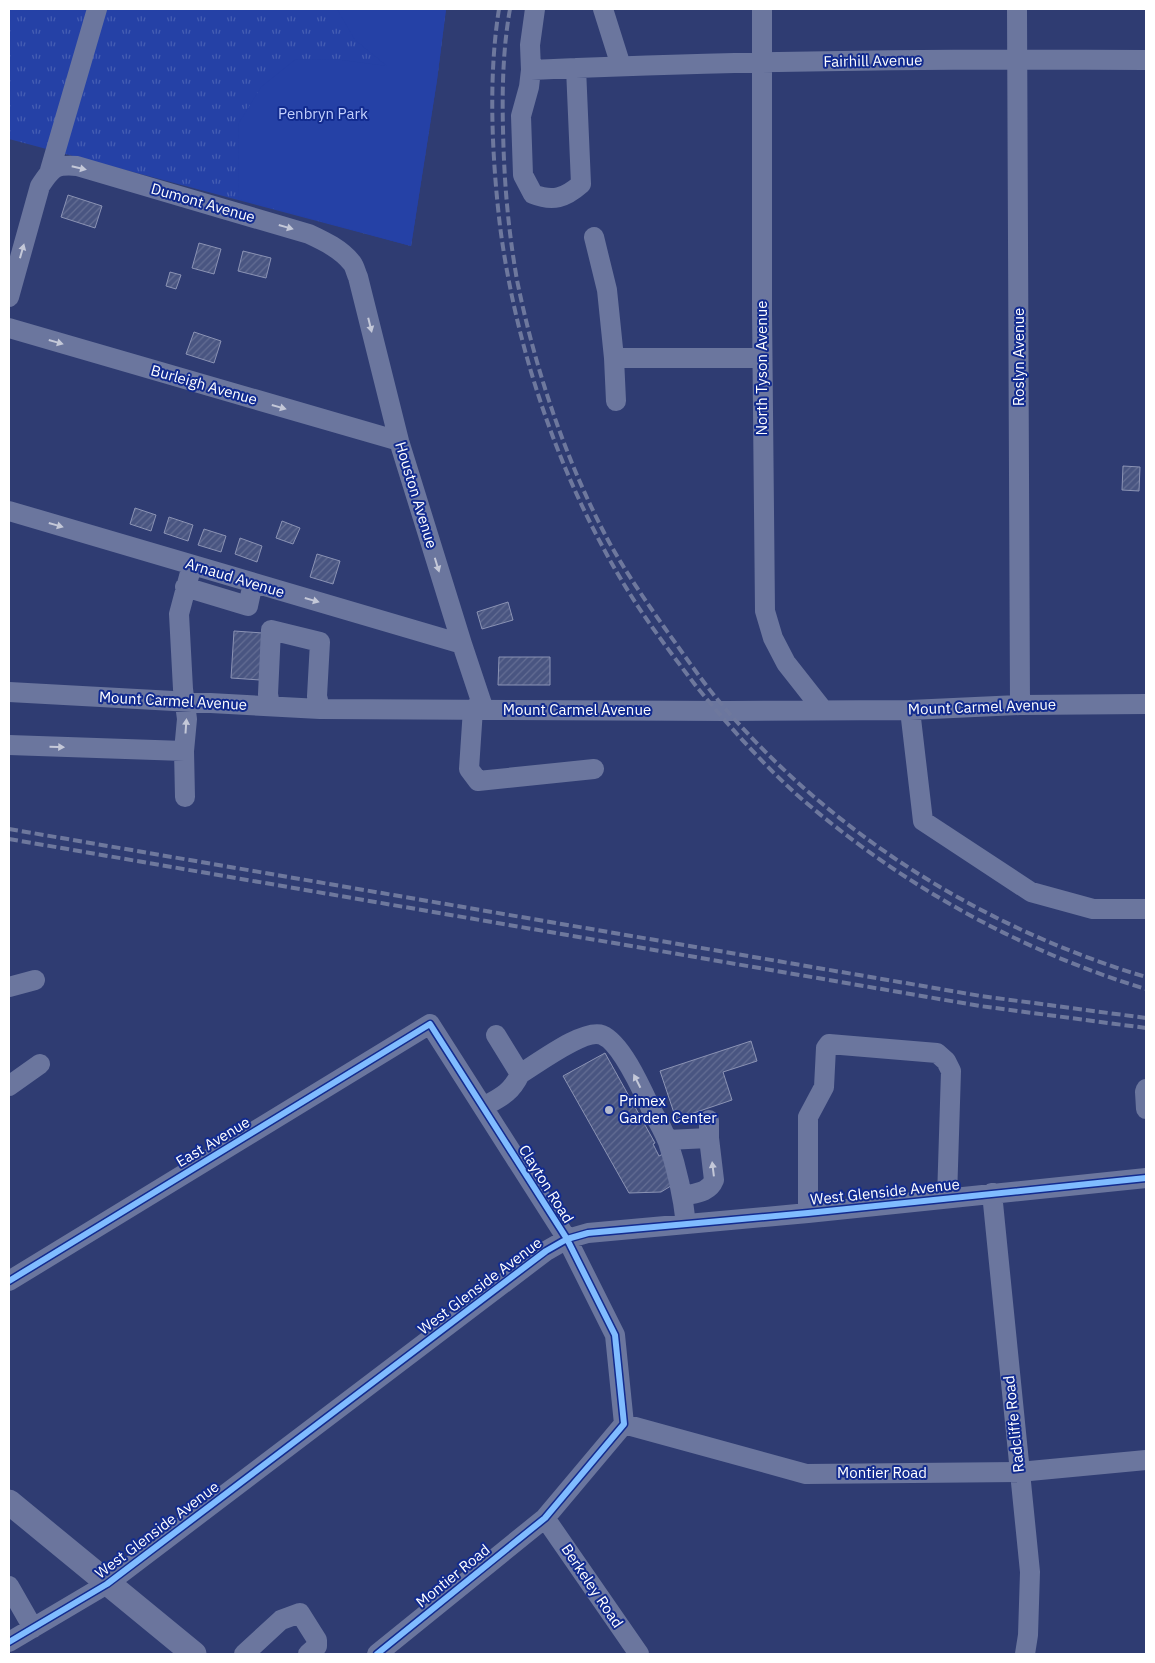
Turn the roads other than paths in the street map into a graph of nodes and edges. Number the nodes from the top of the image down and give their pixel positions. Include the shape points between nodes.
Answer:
1 (97, 9) edge
2 (535, 9) edge
3 (603, 9) edge
4 (762, 9) edge
5 (1017, 9) edge
6 (1018, 59) junction
7 (1146, 60) edge
8 (762, 63) junction
9 (621, 66) junction
10 (576, 68) junction
11 (531, 70) junction
12 (45, 178) junction
13 (594, 237) dead end
14 (358, 277) joint
15 (9, 298) edge
16 (9, 328) edge
17 (614, 358) junction
18 (762, 358) junction
19 (616, 401) dead end
20 (399, 441) junction
21 (9, 511) edge
22 (192, 565) junction
23 (254, 584) junction
24 (185, 587) junction
25 (462, 644) junction
26 (9, 692) edge
27 (184, 702) junction
28 (1146, 704) edge
29 (1020, 705) junction
30 (270, 706) junction
31 (320, 709) junction
32 (478, 709) junction
33 (823, 710) junction
34 (910, 710) junction
35 (9, 745) edge
36 (184, 752) junction
37 (594, 769) dead end
38 (185, 797) dead end
39 (1146, 908) edge
40 (34, 980) dead end
41 (9, 987) edge
42 (430, 1024) joint
43 (496, 1035) dead end
44 (40, 1064) dead end
45 (520, 1074) junction
46 (9, 1086) edge
47 (1146, 1089) edge
48 (483, 1107) junction
49 (1146, 1109) edge
50 (667, 1140) junction
51 (1146, 1178) edge
52 (992, 1193) junction
53 (683, 1196) junction
54 (948, 1198) junction
55 (808, 1213) junction
56 (686, 1224) junction
57 (566, 1239) junction
58 (9, 1281) edge
59 (624, 1424) junction
60 (1146, 1460) edge
61 (1019, 1472) junction
62 (11, 1510) edge
63 (545, 1518) junction
64 (108, 1584) junction
65 (9, 1586) edge
66 (33, 1628) junction
67 (9, 1642) edge
68 (194, 1654) edge
69 (244, 1654) edge
70 (308, 1654) edge
71 (376, 1654) edge
72 (639, 1654) edge
73 (1025, 1654) edge

1 - 12 street
2 - 11 street via 530,45
3 - 9 street
4 - 8 street, North Tyson Avenue
5 - 6 street, Roslyn Avenue
6 - 7 street, Fairhill Avenue
6 - 8 street, Fairhill Avenue
6 - 29 street, Roslyn Avenue
8 - 9 street, Fairhill Avenue
8 - 18 street, North Tyson Avenue
9 - 10 street, Fairhill Avenue
10 - 11 street, Fairhill Avenue
10 - 11 street via 581,184 569,194 554,199 533,194 523,175 521,116
12 -> 14 street, Dumont Avenue via 63,165 77,166 309,234 340,252 352,263
15 -> 12 street
13 - 17 street via 607,290
14 -> 20 street, Houston Avenue
16 -> 20 street, Burleigh Avenue
17 - 18 street
17 - 19 street
18 - 33 street, North Tyson Avenue via 765,611 773,638 786,663
20 -> 25 street, Houston Avenue
21 -> 22 street, Arnaud Avenue
22 - 23 street, Arnaud Avenue
22 - 24 street
23 - 24 street via 248,606
23 -> 25 street, Arnaud Avenue
24 - 27 street via 179,614
25 - 32 street, Houston Avenue
26 - 27 street, Mount Carmel Avenue
27 - 30 street, Mount Carmel Avenue
36 -> 27 street via 187,719
28 - 29 street, Mount Carmel Avenue
29 - 34 street, Mount Carmel Avenue
30 - 31 street, Mount Carmel Avenue
30 - 31 street via 271,630 320,642 317,696
31 - 32 street, Mount Carmel Avenue
32 - 33 street, Mount Carmel Avenue
32 - 37 street via 469,769 478,781
33 - 34 street, Mount Carmel Avenue
34 - 39 street via 923,821 1031,892 1093,909
35 -> 36 street
36 - 38 street
40 - 41 street
42 - 48 street, Clayton Road
42 - 58 street, East Avenue
43 - 45 street
44 - 46 street
45 - 48 street via 507,1093
50 -> 45 street via 627,1062 602,1035 588,1035 572,1042
47 - 49 street
48 - 57 street, Clayton Road
50 - 53 street
53 -> 50 street via 704,1191 713,1184 709,1129
51 - 52 street, West Glenside Avenue
52 - 54 street, West Glenside Avenue
52 - 61 street, Radcliffe Road
53 - 56 street
54 - 55 street, West Glenside Avenue
54 - 55 street via 951,1071 946,1061 937,1053 829,1044 826,1048 824,1087 808,1117
55 - 56 street, West Glenside Avenue
56 - 57 street, West Glenside Avenue via 588,1233
57 - 59 street, Clayton Road via 615,1335
57 - 64 street, West Glenside Avenue
59 - 61 street, Montier Road via 806,1474
59 - 63 street
60 - 61 street, Montier Road
61 - 73 street, Radcliffe Road via 1030,1572
62 - 64 main road
63 - 71 street, Montier Road
63 - 72 street, Berkeley Road
64 - 66 street, West Glenside Avenue
64 - 68 main road
65 - 66 street
66 - 67 street, West Glenside Avenue
69 - 70 street via 281,1620 300,1613 317,1640 317,1646

